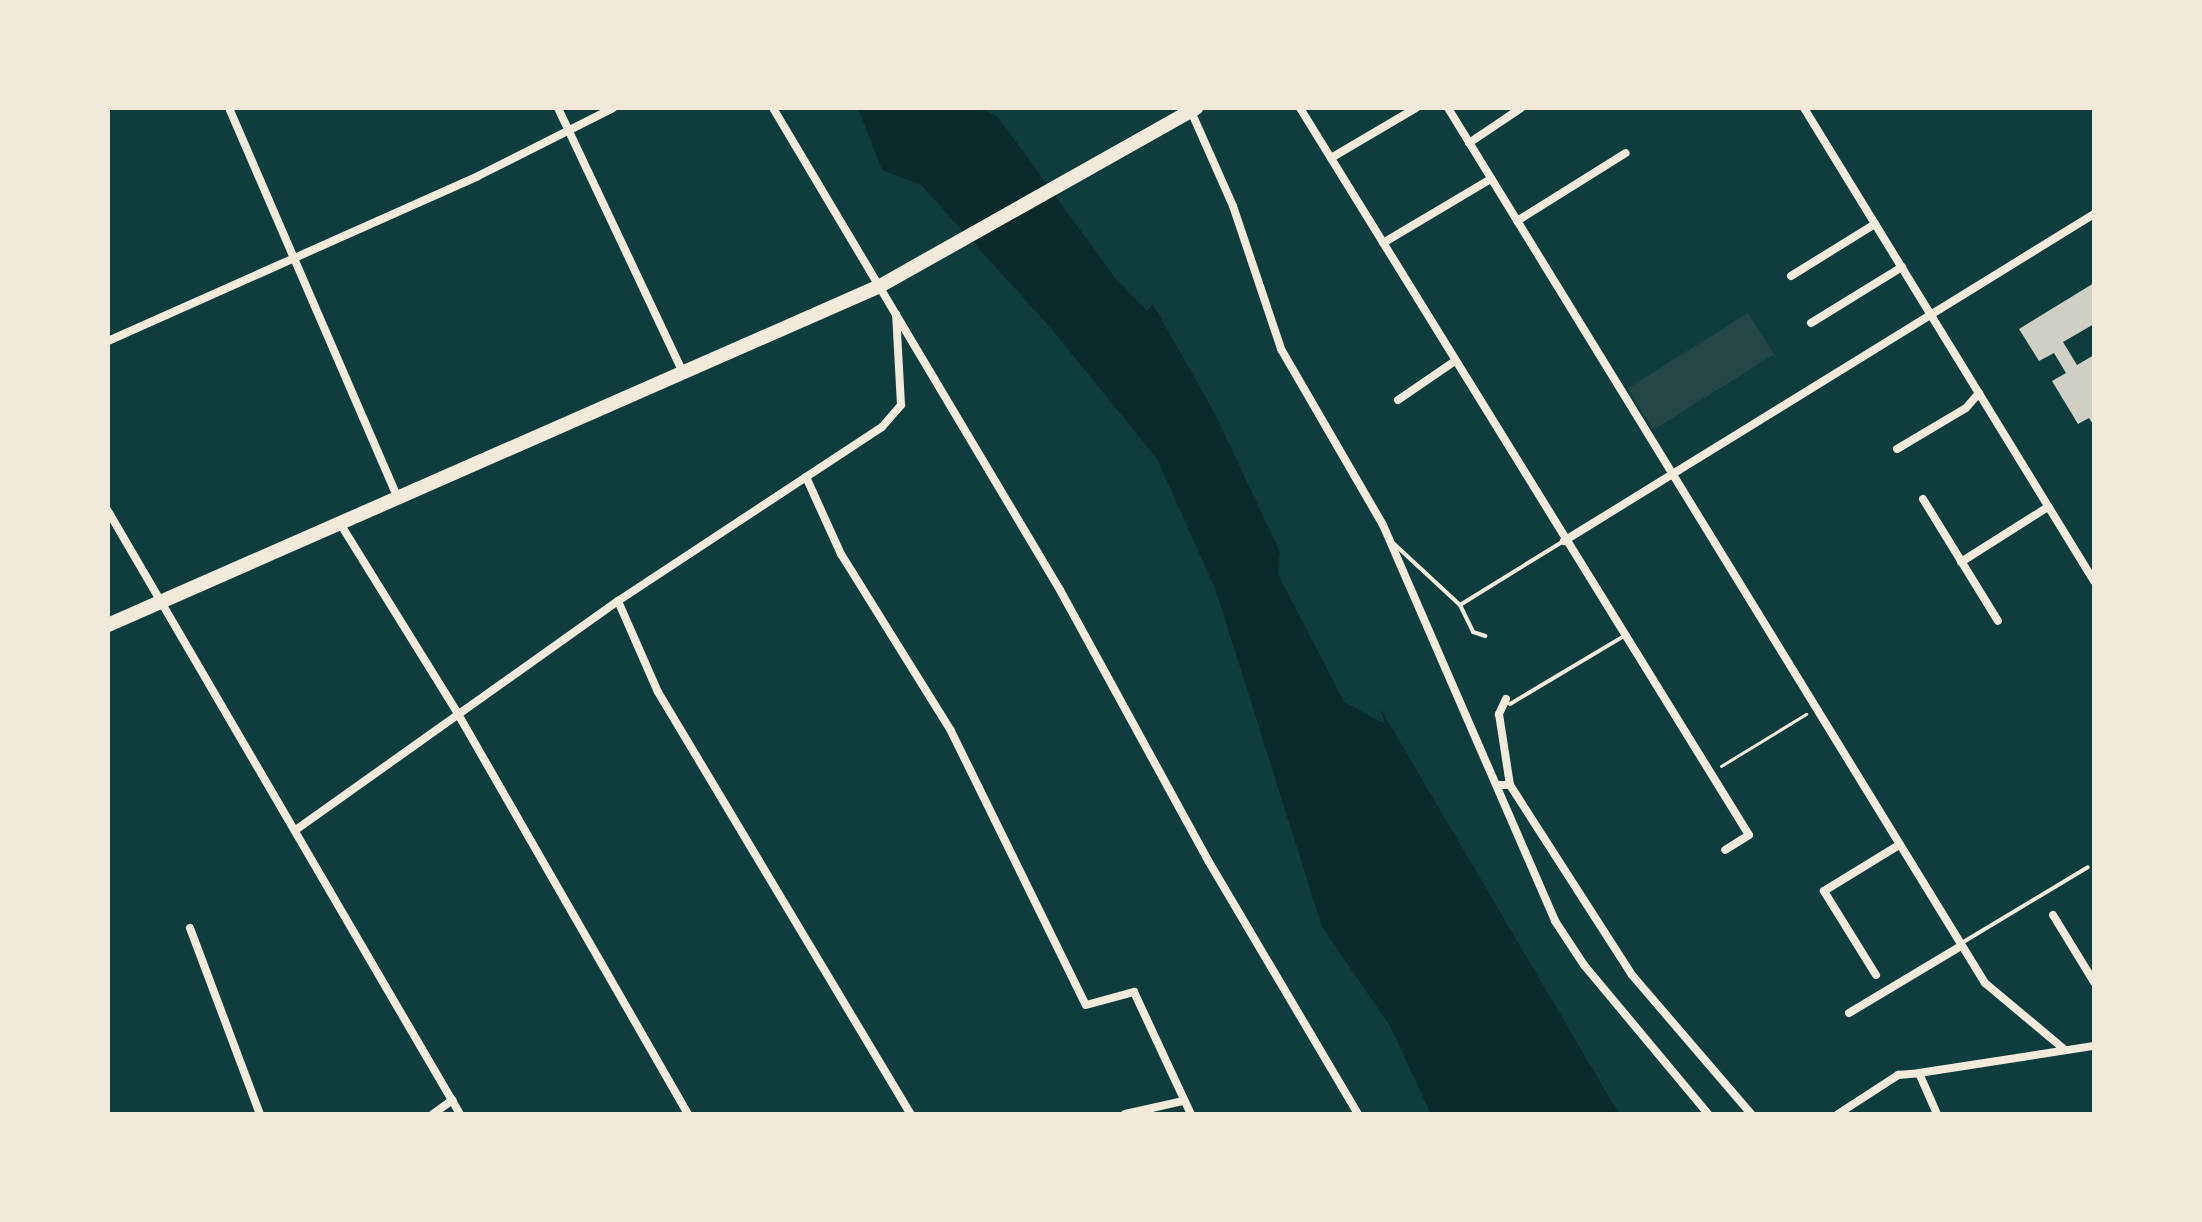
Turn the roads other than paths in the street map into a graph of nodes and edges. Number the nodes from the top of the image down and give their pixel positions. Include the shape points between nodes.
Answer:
1 (229, 108) edge
2 (558, 108) edge
3 (613, 108) edge
4 (773, 108) edge
5 (1300, 108) edge
6 (1416, 108) edge
7 (1448, 108) edge
8 (1521, 108) edge
9 (1804, 108) edge
10 (1192, 109) edge
11 (567, 129) junction
12 (1469, 143) junction
13 (1626, 153) dead end
14 (1331, 158) junction
15 (1491, 179) junction
16 (2094, 214) edge
17 (1517, 221) junction
18 (1875, 224) junction
19 (1383, 243) junction
20 (295, 259) junction
21 (1902, 267) junction
22 (1791, 276) dead end
23 (880, 286) junction
24 (895, 310) junction
25 (1931, 315) junction
26 (1811, 323) dead end
27 (108, 341) edge
28 (1455, 361) junction
29 (684, 375) junction
30 (1979, 393) junction
31 (1398, 400) dead end
32 (1897, 449) dead end
33 (1672, 473) junction
34 (806, 477) junction
35 (1923, 499) dead end
36 (398, 500) junction
37 (2048, 507) junction
38 (108, 511) edge
39 (341, 525) junction
40 (1390, 541) junction
41 (1564, 541) junction
42 (1961, 562) junction
43 (2094, 581) edge
44 (163, 601) junction
45 (618, 601) junction
46 (1460, 605) junction
47 (1998, 621) dead end
48 (108, 625) edge
49 (1485, 636) dead end
50 (1624, 636) junction
51 (1508, 702) joint
52 (458, 714) junction
53 (1497, 785) junction
54 (1510, 785) junction
55 (297, 829) junction
56 (1899, 845) junction
57 (1725, 850) dead end
58 (2088, 867) dead end
59 (2053, 915) dead end
60 (190, 928) dead end
61 (1961, 945) junction
62 (1876, 975) dead end
63 (2094, 982) edge
64 (1849, 1013) dead end
65 (2094, 1046) edge
66 (2065, 1050) junction
67 (1919, 1073) junction
68 (452, 1100) junction
69 (1183, 1101) junction
70 (260, 1114) edge
71 (433, 1114) edge
72 (460, 1114) edge
73 (688, 1114) edge
74 (911, 1114) edge
75 (1125, 1114) edge
76 (1191, 1114) edge
77 (1358, 1114) edge
78 (1708, 1114) edge
79 (1751, 1114) edge
80 (1838, 1114) edge
81 (1937, 1114) edge

1 - 20 street
2 - 11 street
3 - 11 street
4 - 23 street
5 - 14 street
6 - 14 street
7 - 12 street
8 - 12 street
9 - 18 street
10 - 23 highway
10 - 40 street via 1233,206 1281,349
11 - 20 street
11 - 29 street
12 - 15 street
13 - 17 street
14 - 19 street
15 - 17 street
15 - 19 street
16 - 25 street
17 - 33 street
18 - 21 street
18 - 22 street
19 - 28 street
20 - 27 street
20 - 36 street
21 - 25 street
21 - 26 street
23 - 24 street
23 - 29 highway
24 - 34 street via 901,405 882,427
24 - 77 street
25 - 30 street
25 - 33 street
28 - 31 street
28 - 41 street
29 - 36 highway
30 - 32 street via 1966,408
30 - 37 street
33 - 41 street
33 - 56 street
34 - 45 street
34 - 69 street via 841,554 951,731 1086,1005 1134,992
35 - 42 street
36 - 39 highway
37 - 42 street
37 - 43 street
38 - 44 street
39 - 44 highway
39 - 52 street
40 - 46 lane
40 - 53 street
41 - 46 lane
41 - 50 street
42 - 47 street
44 - 48 highway
44 - 55 street via 236,736
45 - 52 street
45 - 74 street via 658,692
46 - 49 lane via 1473,632
50 - 51 lane
50 - 57 street via 1749,835
51 - 54 street via 1499,714
52 - 55 street
52 - 73 street
53 - 54 street
53 - 78 street via 1568,944
54 - 79 street via 1622,963
55 - 68 street via 317,874
56 - 61 street
56 - 62 street via 1824,891
58 - 61 lane
59 - 63 street
60 - 70 street
61 - 64 street
61 - 66 street via 1985,983
65 - 66 street
66 - 67 street
67 - 80 street via 1898,1075
67 - 81 street
68 - 71 street
68 - 72 street
69 - 75 street
69 - 76 street

